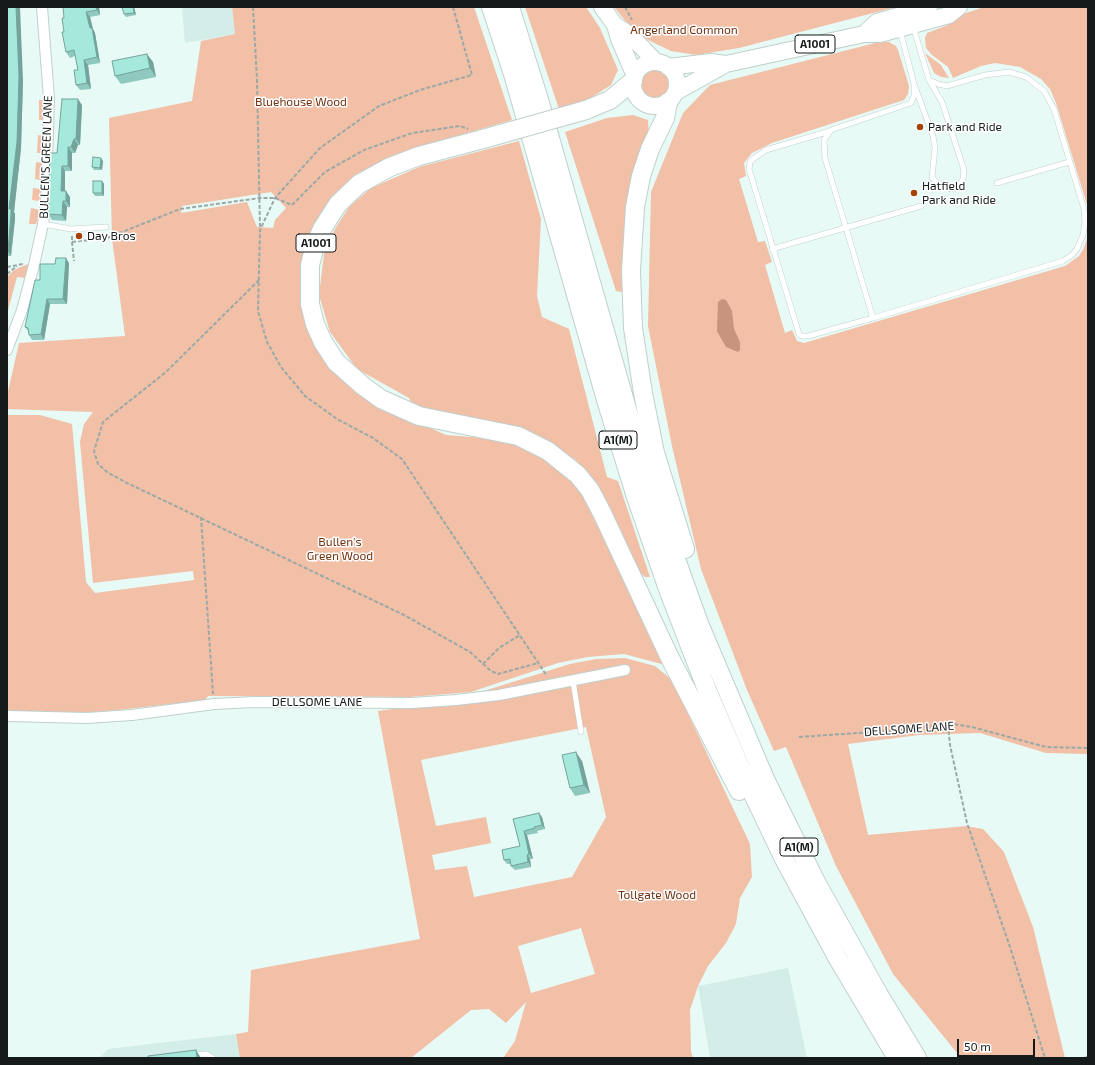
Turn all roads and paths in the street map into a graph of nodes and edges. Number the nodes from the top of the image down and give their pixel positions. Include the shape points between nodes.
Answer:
1 (42, 7) edge
2 (253, 7) edge
3 (453, 7) edge
4 (491, 7) edge
5 (510, 7) edge
6 (602, 7) edge
7 (929, 7) edge
8 (959, 7) edge
9 (907, 23) junction
10 (615, 25) junction
11 (662, 64) junction
12 (726, 64) junction
13 (634, 79) junction
14 (929, 80) junction
15 (914, 84) junction
16 (672, 97) junction
17 (831, 130) junction
18 (478, 135) junction
19 (1069, 162) junction
20 (997, 183) dead end
21 (260, 198) junction
22 (275, 198) junction
23 (921, 206) dead end
24 (43, 224) junction
25 (106, 227) dead end
26 (846, 228) junction
27 (71, 229) junction
28 (260, 230) junction
29 (72, 242) junction
30 (772, 249) junction
31 (74, 261) dead end
32 (29, 263) dead end
33 (17, 266) junction
34 (7, 267) edge
35 (7, 274) edge
36 (260, 280) junction
37 (872, 318) junction
38 (7, 350) edge
39 (400, 409) joint
40 (201, 517) junction
41 (700, 626) junction
42 (520, 635) junction
43 (538, 663) junction
44 (483, 664) junction
45 (625, 670) dead end
46 (573, 681) junction
47 (554, 685) junction
48 (214, 704) junction
49 (7, 716) edge
50 (948, 725) junction
51 (581, 732) dead end
52 (799, 737) dead end
53 (1088, 748) edge
54 (784, 859) junction
55 (186, 1056) edge
56 (1088, 1057) edge
57 (213, 1058) edge
58 (897, 1058) edge
59 (917, 1058) edge
60 (1045, 1058) edge
61 (1084, 1058) edge

1 - 24 street, BULLEN'S GREEN LANE via 49,98
2 - 21 path
3 - 22 path via 472,75 420,90 379,106 320,148
4 - 54 highway, A1(M) via 515,81 636,498 707,690
5 - 41 highway, A1(M) via 638,444
6 - 10 main road
7 - 9 main road, A1001
8 - 9 main road, A1001 via 949,15
9 - 12 main road, A1001 via 877,22 864,34
9 - 14 lane
9 - 15 lane
10 - 11 main road
10 - 13 main road
11 - 12 main road, A1001
11 - 13 main road via 643,66
11 - 16 main road via 676,78
12 - 16 main road, A1001
13 - 16 main road via 635,94 644,103 656,106
13 - 18 highway, A1001, bridge via 610,100 586,110
14 - 15 lane via 942,102 964,170 963,180 953,189 940,187 932,177 935,148 933,136
14 - 19 lane via 947,86 998,72 1008,72 1026,78 1036,84 1049,99
15 - 17 lane via 911,103
16 - 41 highway, A1(M) via 650,149 635,207 631,270 633,328 655,453 688,560
17 - 26 lane via 824,140 824,153
17 - 30 lane via 772,148 750,162 750,173
18 - 22 path via 460,126 412,133 364,150 325,172 292,205
18 - 39 highway, A1001 via 374,175 338,204 315,245 310,265 310,304 323,342 336,362 353,378 375,395
19 - 20 lane
19 - 37 lane via 1084,209 1085,222 1081,242 1072,255 1063,261
21 - 22 path
21 - 28 path
21 - 29 path via 180,209 107,238
22 - 28 path
23 - 26 lane
24 - 27 lane
24 - 38 street, BULLEN'S GREEN LANE via 22,310
25 - 27 lane
26 - 30 lane
26 - 37 lane
27 - 29 path
28 - 36 path
29 - 31 path
30 - 37 lane via 797,331 801,336
32 - 33 path
33 - 34 path
33 - 35 path
36 - 40 path via 166,372 103,422 94,451 98,464 107,472
36 - 42 path via 258,311 267,342 281,367 305,396 402,459
39 - 54 highway, A1(M) via 441,422 518,436 548,451 578,475 590,490 602,513 670,658 759,830
40 - 44 path via 404,615 470,652
40 - 48 path
41 - 59 highway, A1(M) via 765,779 816,882
42 - 43 path
42 - 44 path via 499,648
43 - 44 path via 498,674
43 - 47 path
45 - 46 street, DELLSOME LANE
46 - 47 street, DELLSOME LANE
46 - 51 lane
47 - 48 street, DELLSOME LANE via 499,695 420,702
48 - 49 street, DELLSOME LANE via 87,718
50 - 52 path, DELLSOME LANE
50 - 53 path, DELLSOME LANE via 972,727 1046,747
50 - 60 path via 967,823
54 - 58 highway, A1(M) via 838,959
55 - 57 lane via 207,1054
56 - 61 path

